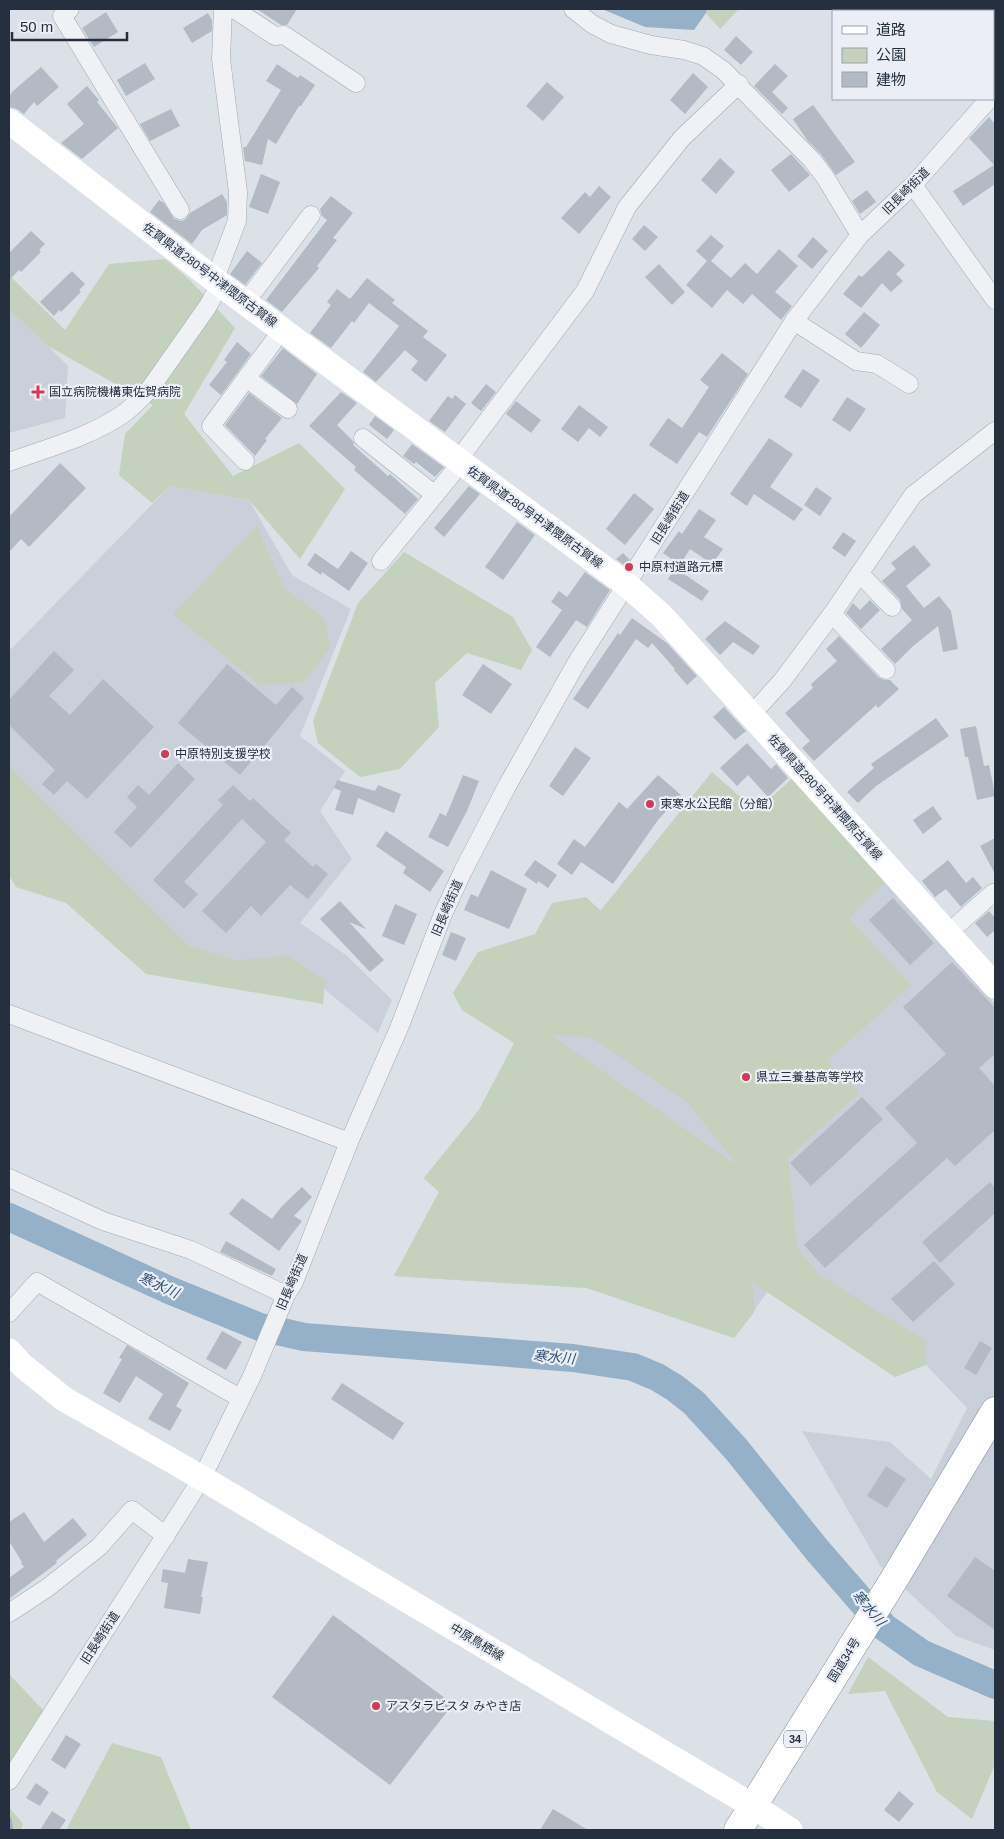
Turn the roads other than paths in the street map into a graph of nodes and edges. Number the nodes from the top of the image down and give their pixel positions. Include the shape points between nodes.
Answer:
1 (70, 9) edge
2 (223, 9) edge
3 (234, 9) edge
4 (573, 9) edge
5 (356, 83) dead end
6 (739, 84) junction
7 (988, 100) edge
8 (9, 120) edge
9 (913, 185) junction
10 (180, 210) dead end
11 (311, 215) dead end
12 (860, 235) junction
13 (220, 284) junction
14 (995, 300) edge
15 (245, 303) junction
16 (794, 321) junction
17 (282, 330) junction
18 (246, 378) junction
19 (909, 384) dead end
20 (288, 409) dead end
21 (995, 431) edge
22 (363, 438) dead end
23 (458, 460) junction
24 (245, 461) dead end
25 (9, 462) edge
26 (435, 495) junction
27 (381, 561) dead end
28 (860, 574) junction
29 (627, 585) junction
30 (892, 607) dead end
31 (832, 614) junction
32 (886, 670) dead end
33 (751, 715) junction
34 (995, 893) edge
35 (948, 934) junction
36 (995, 986) edge
37 (9, 1014) edge
38 (349, 1142) junction
39 (9, 1178) edge
40 (286, 1295) junction
41 (9, 1312) edge
42 (9, 1351) edge
43 (240, 1398) junction
44 (995, 1411) edge
45 (202, 1478) junction
46 (166, 1536) junction
47 (9, 1614) edge
48 (9, 1780) edge
49 (753, 1806) junction
50 (738, 1830) edge
51 (790, 1830) edge

1 - 10 street via 62,16
2 - 13 street via 221,60 238,192 237,221 218,271
3 - 5 street via 275,36 284,35
4 - 6 street via 611,34 703,56
6 - 12 street via 812,160
6 - 23 street via 682,138 627,207 585,290
7 - 9 street, 旧長崎街道
8 - 13 main road, 佐賀県道280号中津隈原古賀線
9 - 12 street, 旧長崎街道
9 - 14 street
11 - 15 street
12 - 16 street, 旧長崎街道
13 - 15 main road, 佐賀県道280号中津隈原古賀線
13 - 25 street via 149,390 123,414 97,429
15 - 17 main road, 佐賀県道280号中津隈原古賀線
16 - 19 street via 856,361 877,364
16 - 29 street, 旧長崎街道
17 - 18 street
17 - 23 main road, 佐賀県道280号中津隈原古賀線
18 - 20 street
18 - 24 street via 211,426
21 - 28 street via 913,495
22 - 26 street
23 - 26 street via 456,469
23 - 29 main road, 佐賀県道280号中津隈原古賀線
26 - 27 street
28 - 30 street
28 - 31 street
29 - 33 main road, 佐賀県道280号中津隈原古賀線 via 662,616
29 - 38 street, 旧長崎街道 via 577,662 463,871
31 - 32 street
31 - 33 street via 782,681
33 - 35 main road, 佐賀県道280号中津隈原古賀線
34 - 35 street
35 - 36 main road, 佐賀県道280号中津隈原古賀線
37 - 38 street
38 - 40 street, 旧長崎街道
39 - 40 street via 103,1221 191,1250
40 - 43 street, 旧長崎街道
41 - 43 street via 37,1282
42 - 45 main road, 中原鳥栖線 via 64,1400
43 - 45 street, 旧長崎街道
44 - 49 highway, 国道34号 / 34
45 - 46 street, 旧長崎街道
45 - 49 main road, 中原鳥栖線
46 - 47 street via 132,1510 99,1547
46 - 48 street, 旧長崎街道
49 - 50 highway, 国道34号 / 34
49 - 51 main road, 中原鳥栖線

